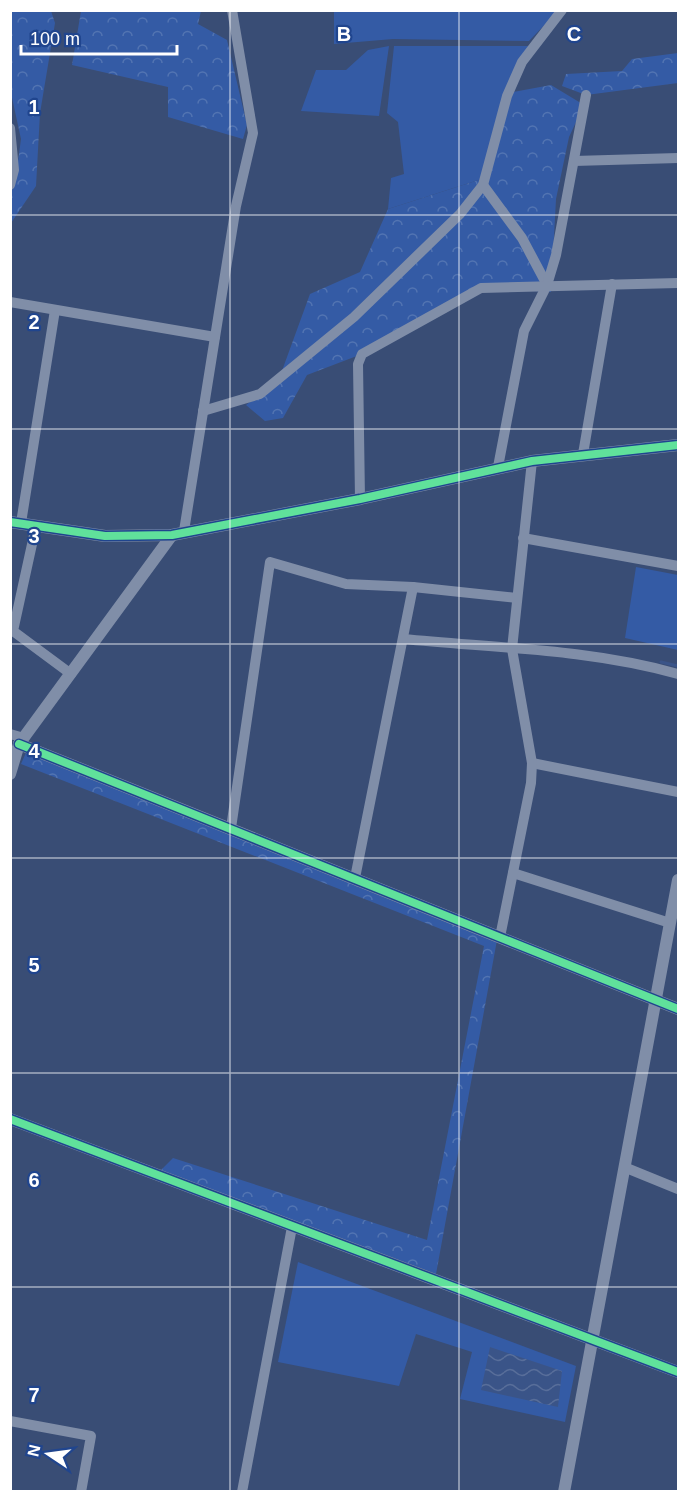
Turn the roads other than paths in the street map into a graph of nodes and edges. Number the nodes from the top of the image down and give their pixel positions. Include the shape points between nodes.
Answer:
1 (232, 10) edge
2 (562, 10) edge
3 (586, 95) dead end
4 (10, 128) edge
5 (678, 158) edge
6 (574, 161) junction
7 (10, 185) edge
8 (483, 185) junction
9 (678, 283) edge
10 (612, 284) junction
11 (547, 285) junction
12 (10, 302) edge
13 (56, 310) junction
14 (215, 337) junction
15 (203, 411) junction
16 (678, 445) edge
17 (583, 454) junction
18 (532, 461) junction
19 (498, 467) junction
20 (360, 499) junction
21 (16, 523) edge
22 (36, 526) junction
23 (178, 533) junction
24 (524, 538) junction
25 (678, 566) edge
26 (413, 587) junction
27 (16, 597) edge
28 (517, 598) junction
29 (403, 639) junction
30 (512, 649) junction
31 (71, 674) junction
32 (678, 674) edge
33 (10, 734) edge
34 (22, 741) junction
35 (532, 762) junction
36 (10, 774) edge
37 (678, 792) edge
38 (231, 828) junction
39 (513, 873) junction
40 (355, 878) junction
41 (678, 880) edge
42 (673, 920) edge
43 (500, 937) junction
44 (656, 1000) junction
45 (678, 1009) edge
46 (10, 1119) edge
47 (624, 1167) junction
48 (678, 1189) edge
49 (292, 1227) junction
50 (592, 1340) junction
51 (678, 1372) edge
52 (10, 1421) edge
53 (81, 1491) edge
54 (243, 1491) edge
55 (564, 1491) edge

1 - 14 street via 253,133 236,206
2 - 8 street via 522,62 507,96
3 - 6 street
4 - 7 street via 14,170
5 - 6 street
6 - 11 street
8 - 11 street via 522,238
8 - 15 street via 460,214 354,317 260,394
9 - 10 street
10 - 11 street
10 - 17 street
11 - 19 street via 524,331
11 - 20 street via 481,288 362,354 358,364
12 - 13 street
13 - 14 street
13 - 21 street
14 - 15 street
15 - 23 street
16 - 17 street
17 - 18 street
18 - 19 street
18 - 24 street
19 - 20 street
20 - 23 street
21 - 22 street
22 - 23 street via 105,536
22 - 27 street
23 - 31 street
24 - 25 street
24 - 28 street
26 - 28 street
26 - 29 street
26 - 38 street via 346,584 270,562
27 - 31 street via 13,632
28 - 30 street
29 - 30 street
29 - 40 street
30 - 32 street via 585,655
30 - 35 street
31 - 34 street
33 - 34 street
34 - 36 street
34 - 38 street
35 - 37 street
35 - 39 street
38 - 40 street
39 - 42 street
39 - 43 street
40 - 43 street
41 - 42 street
42 - 44 street
43 - 44 street
44 - 45 street
44 - 47 street
46 - 49 street
47 - 48 street
47 - 50 street
49 - 50 street
49 - 54 street
50 - 51 street
50 - 55 street
52 - 53 street via 91,1436

